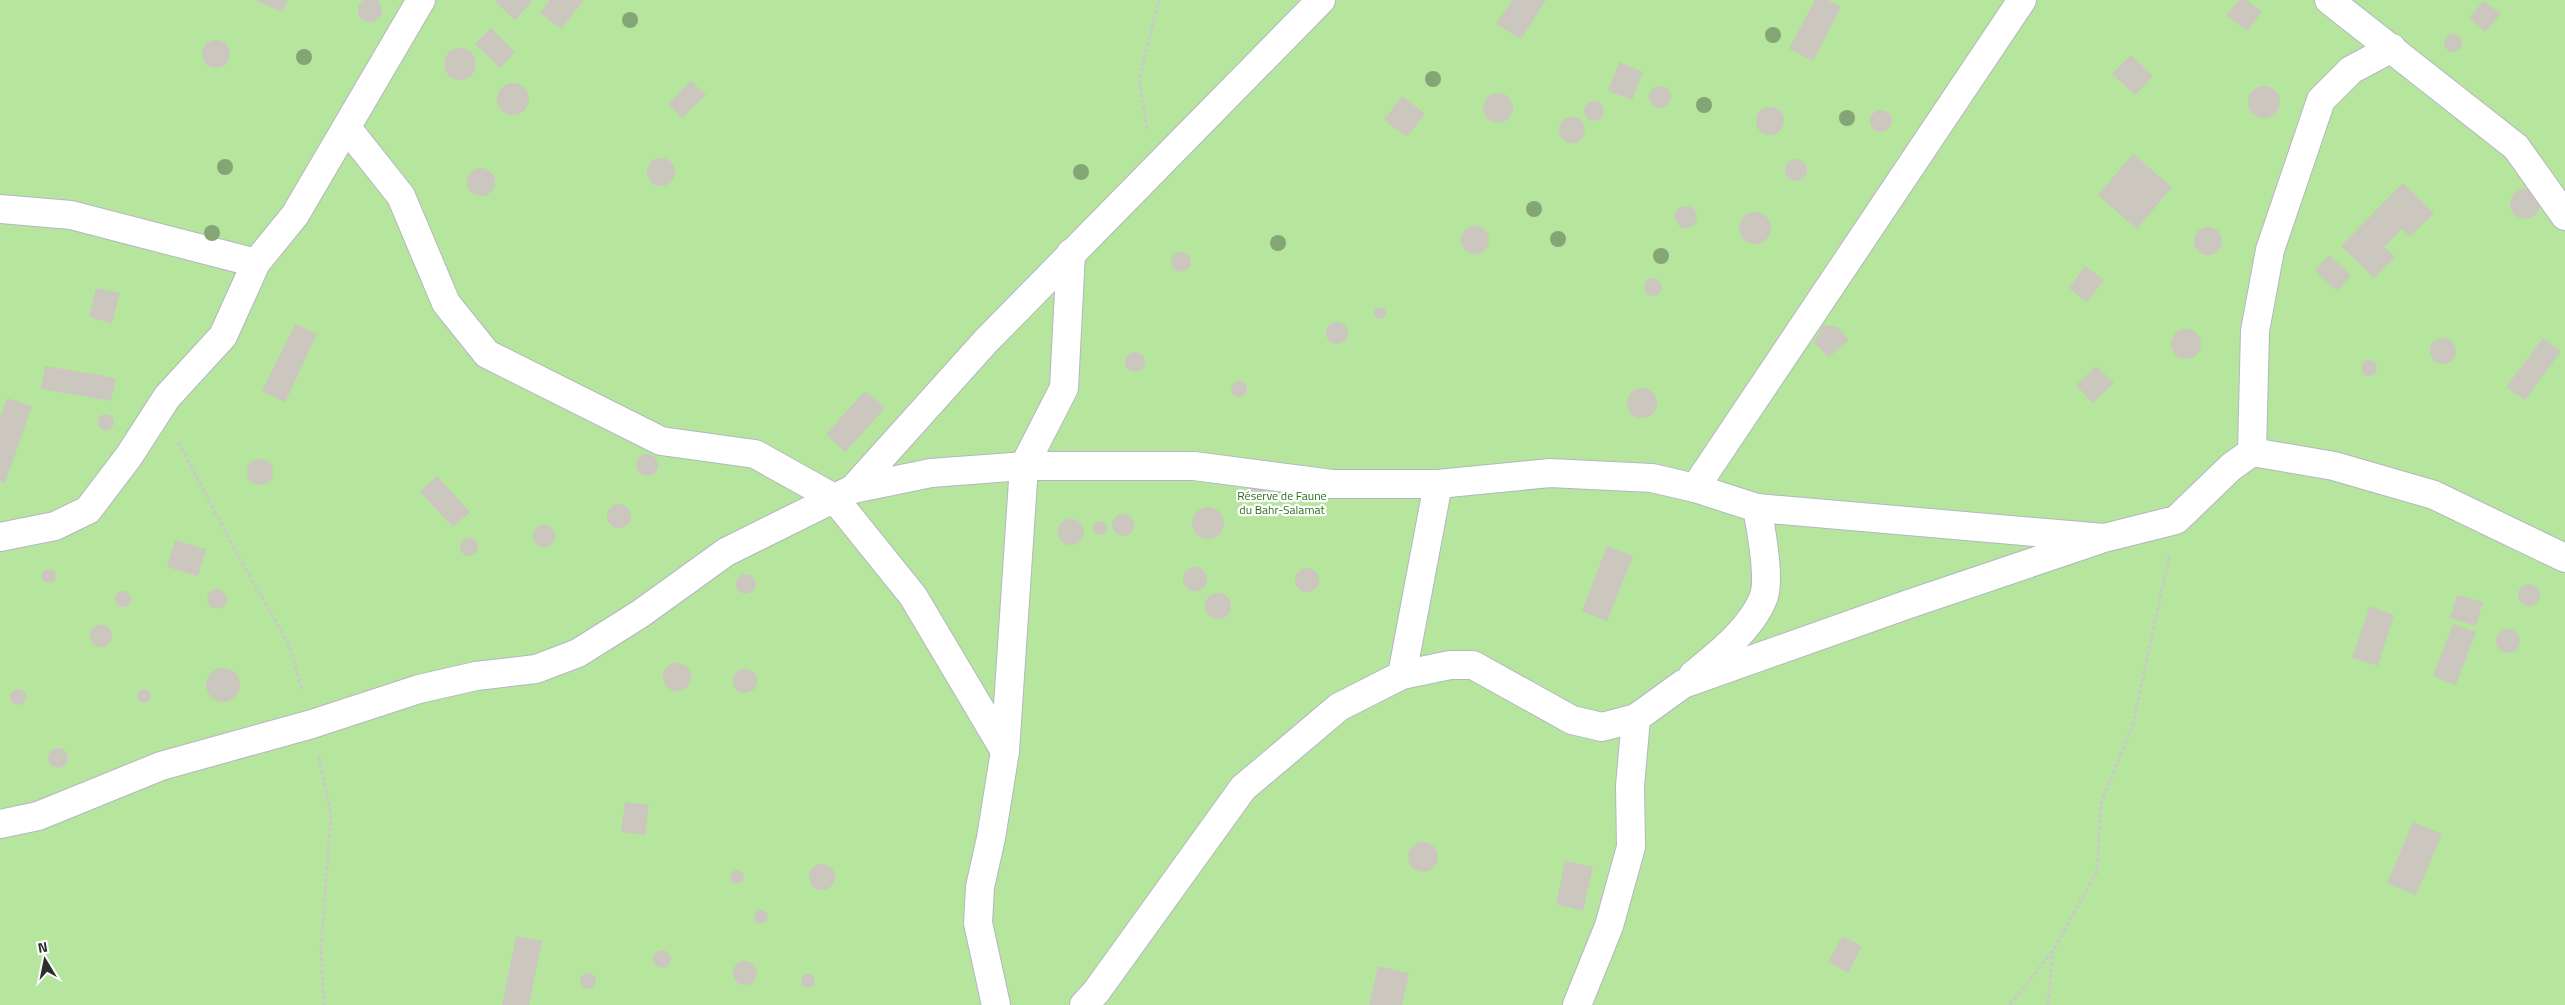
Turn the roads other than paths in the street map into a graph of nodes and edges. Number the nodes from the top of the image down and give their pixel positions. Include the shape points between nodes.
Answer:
1 (421, 0) edge
2 (1320, 0) edge
3 (2022, 0) edge
4 (2329, 0) edge
5 (2392, 48) junction
6 (346, 128) junction
7 (0, 209) edge
8 (2565, 216) edge
9 (1071, 253) junction
10 (256, 263) junction
11 (2252, 452) junction
12 (1024, 466) junction
13 (1438, 484) junction
14 (1695, 488) junction
15 (844, 494) junction
16 (1757, 508) junction
17 (0, 537) edge
18 (2104, 538) junction
19 (2565, 558) edge
20 (1402, 675) junction
21 (1683, 684) junction
22 (1636, 718) junction
23 (1005, 750) junction
24 (0, 824) edge
25 (996, 1005) edge
26 (1084, 1005) edge
27 (1577, 1005) edge

1 - 6 street
2 - 9 street
3 - 14 street
4 - 5 street
5 - 8 street via 2516,147
5 - 11 street via 2351,70 2321,100 2270,250 2255,331
6 - 10 street via 295,215
6 - 15 street via 401,196 446,303 487,354 661,441 755,454
7 - 10 street via 71,215
9 - 12 street via 1064,388
9 - 15 street
10 - 17 street via 223,336 167,398 88,510 55,526
11 - 18 street via 2230,467 2176,520
11 - 19 street via 2334,466 2434,495
12 - 13 street via 1194,466 1332,484
12 - 15 street via 931,473
12 - 23 street
13 - 14 street via 1550,473 1652,478
13 - 20 street
14 - 16 street
15 - 23 street via 913,596
15 - 24 street via 726,552 640,614 578,653 536,669 476,676 419,689 312,724 161,766 38,816
16 - 18 street
16 - 21 street via 1765,550 1764,595 1745,628
18 - 21 street
20 - 22 street via 1450,665 1473,665 1572,720 1602,727
20 - 26 street via 1339,708 1243,788
21 - 22 street
22 - 27 street via 1630,786 1631,847 1610,926
23 - 25 street via 980,887 978,923

